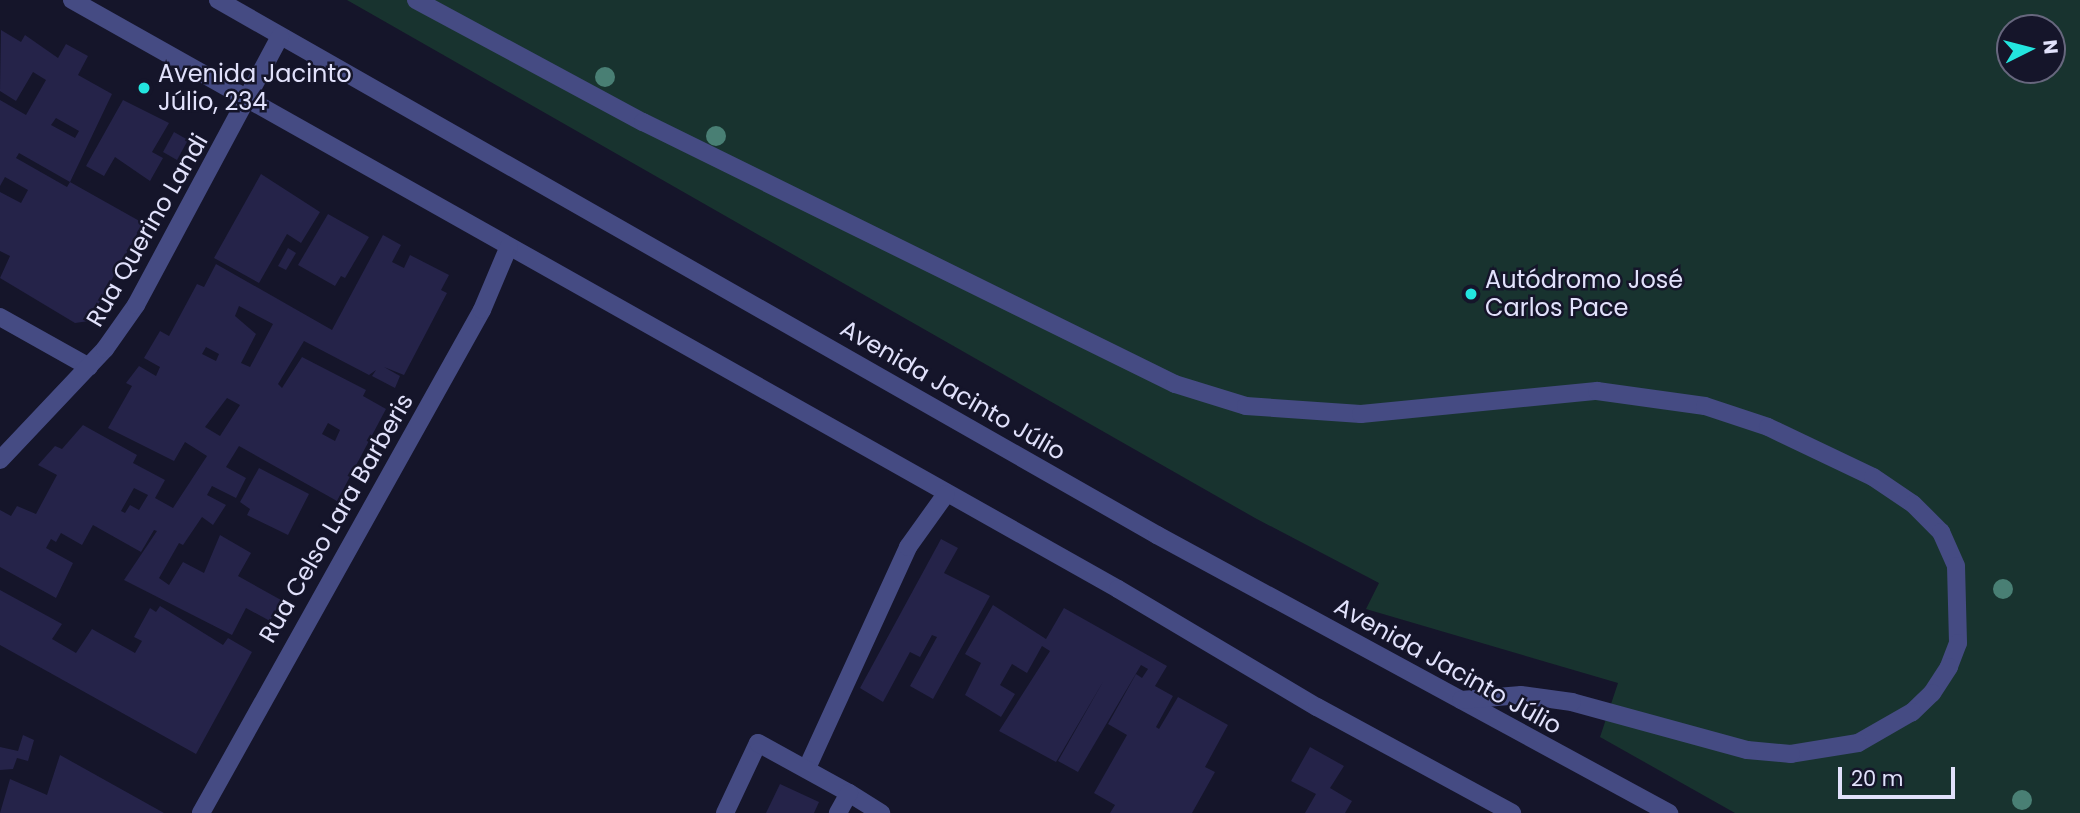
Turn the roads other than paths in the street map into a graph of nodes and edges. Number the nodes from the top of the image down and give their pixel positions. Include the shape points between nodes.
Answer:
1 (72, 0) edge
2 (218, 0) edge
3 (416, 0) edge
4 (280, 36) junction
5 (248, 101) junction
6 (509, 246) junction
7 (0, 317) edge
8 (89, 367) junction
9 (0, 460) edge
10 (946, 494) junction
11 (1461, 700) junction
12 (807, 768) junction
13 (849, 793) junction
14 (1660, 811) edge
15 (201, 813) edge
16 (725, 813) edge
17 (838, 813) edge
18 (881, 813) edge
19 (1512, 813) edge

1 - 5 street
2 - 4 street, Avenida Jacinto Júlio
3 - 11 street via 643,122 1175,384 1246,406 1361,414 1597,391 1705,406 1768,428 1873,477 1913,504 1941,532 1956,566 1958,643 1949,667 1912,712 1858,743 1791,754 1747,750 1572,702 1521,695
4 - 5 street, Rua Querino Landi
4 - 11 street, Avenida Jacinto Júlio via 1157,535
5 - 6 street
5 - 8 street, Rua Querino Landi via 136,305
6 - 10 street
6 - 15 street, Rua Celso Lara Barberis via 482,310
7 - 8 street
8 - 9 street, Rua Querino Landi
10 - 12 street via 908,547
10 - 19 street
11 - 14 street, Avenida Jacinto Júlio
12 - 13 street
12 - 16 street via 761,743 754,744
13 - 17 street
13 - 18 street

